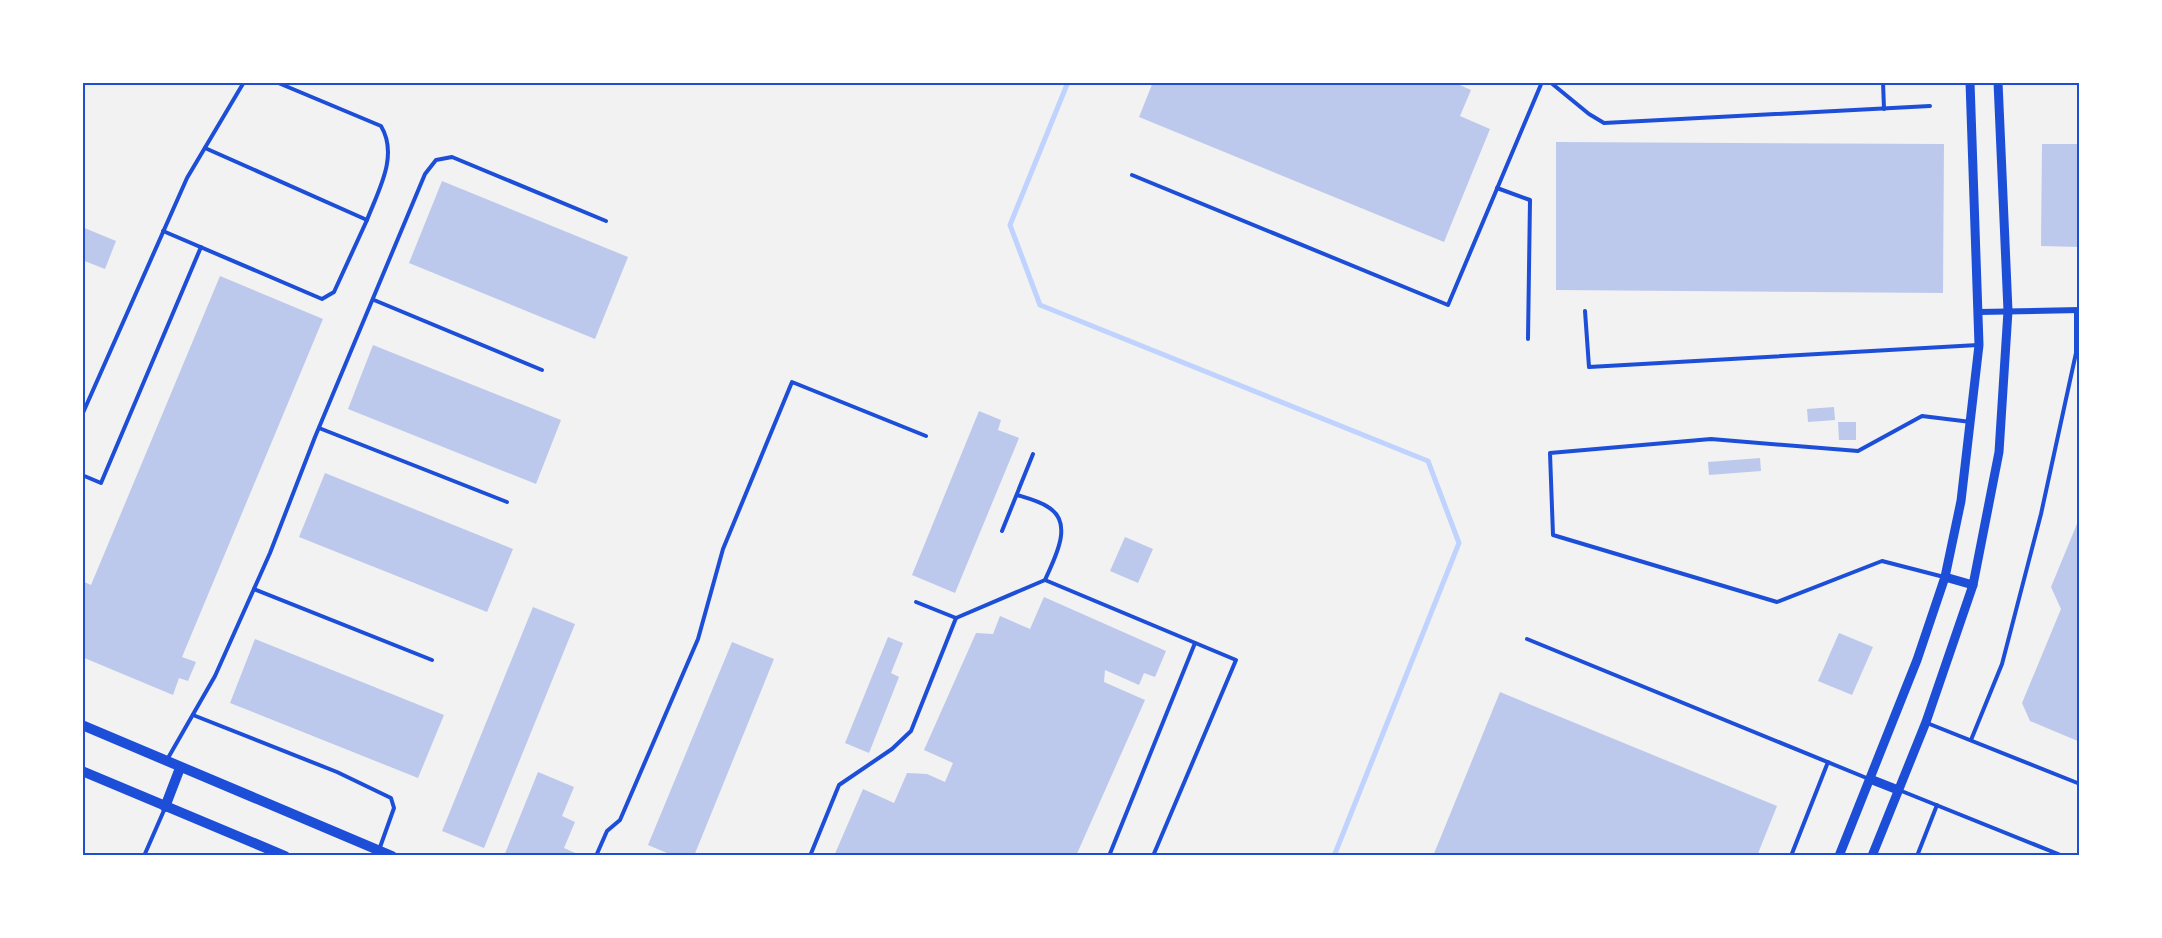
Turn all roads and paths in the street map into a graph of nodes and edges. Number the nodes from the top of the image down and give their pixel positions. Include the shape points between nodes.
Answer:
1 (244, 82) edge
2 (276, 82) edge
3 (1542, 82) edge
4 (1550, 82) edge
5 (1883, 82) edge
6 (1970, 82) edge
7 (1998, 82) edge
8 (1930, 106) dead end
9 (1884, 109) junction
10 (205, 148) junction
11 (1132, 175) dead end
12 (1497, 188) junction
13 (367, 220) junction
14 (606, 221) dead end
15 (162, 231) junction
16 (201, 247) junction
17 (374, 300) junction
18 (2078, 310) edge
19 (1585, 311) dead end
20 (2008, 311) junction
21 (1979, 312) junction
22 (1528, 339) dead end
23 (1978, 345) junction
24 (542, 370) dead end
25 (82, 415) edge
26 (1971, 422) junction
27 (319, 428) junction
28 (926, 436) dead end
29 (1033, 454) dead end
30 (82, 475) edge
31 (1017, 495) junction
32 (507, 502) dead end
33 (1002, 531) dead end
34 (1945, 577) junction
35 (1045, 580) junction
36 (1973, 585) junction
37 (254, 589) junction
38 (916, 602) dead end
39 (956, 618) junction
40 (1527, 639) dead end
41 (1195, 643) junction
42 (432, 660) dead end
43 (193, 715) junction
44 (1926, 722) junction
45 (82, 725) edge
46 (1971, 740) junction
47 (166, 761) junction
48 (1828, 762) junction
49 (180, 768) junction
50 (82, 771) edge
51 (1870, 779) junction
52 (2079, 784) edge
53 (1898, 790) junction
54 (1937, 805) junction
55 (165, 807) junction
56 (379, 850) junction
57 (144, 855) edge
58 (285, 855) edge
59 (392, 855) edge
60 (596, 855) edge
61 (810, 855) edge
62 (1109, 855) edge
63 (1153, 855) edge
64 (1791, 855) edge
65 (1839, 855) edge
66 (1872, 855) edge
67 (1917, 855) edge
68 (2063, 855) edge

1 - 10 lane
2 - 13 lane via 381,126 388,138 389,154
3 - 12 lane
4 - 9 lane via 1604,123
5 - 9 lane
6 - 21 street
7 - 20 street
8 - 9 lane
10 - 13 lane
10 - 15 lane
11 - 12 lane via 1448,305
12 - 22 lane via 1530,200
13 - 16 lane via 334,292 322,299
14 - 17 lane via 452,157 436,160 424,174
15 - 16 lane
15 - 25 lane
16 - 30 lane via 101,483
17 - 24 lane
17 - 27 lane
18 - 20 street
18 - 46 lane via 2076,353 2041,514 2002,664
19 - 23 lane via 1589,367
20 - 21 street
20 - 36 street via 1999,452
21 - 23 street
23 - 26 street
26 - 34 street via 1961,501
26 - 34 lane via 1922,416 1858,451 1711,439 1550,453 1553,535 1777,602 1882,561
27 - 32 lane
27 - 37 lane
28 - 60 lane via 792,382 723,549 698,639 620,820 607,831
29 - 31 lane
31 - 33 lane
31 - 35 lane via 1048,506 1058,515 1062,528 1060,542
34 - 36 street
34 - 51 street
35 - 39 lane
35 - 41 lane
36 - 44 street
37 - 42 lane
37 - 43 lane
38 - 39 lane
39 - 61 lane via 911,731 839,785
40 - 48 lane
41 - 62 lane
41 - 63 lane via 1236,660
43 - 47 lane
43 - 56 lane via 337,772 391,798 394,808
44 - 46 lane
44 - 53 street
45 - 47 main road
46 - 52 lane
47 - 49 main road
48 - 51 lane
48 - 64 lane
49 - 55 main road
49 - 56 main road
50 - 55 main road
51 - 53 street
51 - 65 street
53 - 54 lane
53 - 66 street
54 - 67 lane
54 - 68 lane
55 - 57 lane
55 - 58 main road
56 - 59 main road

